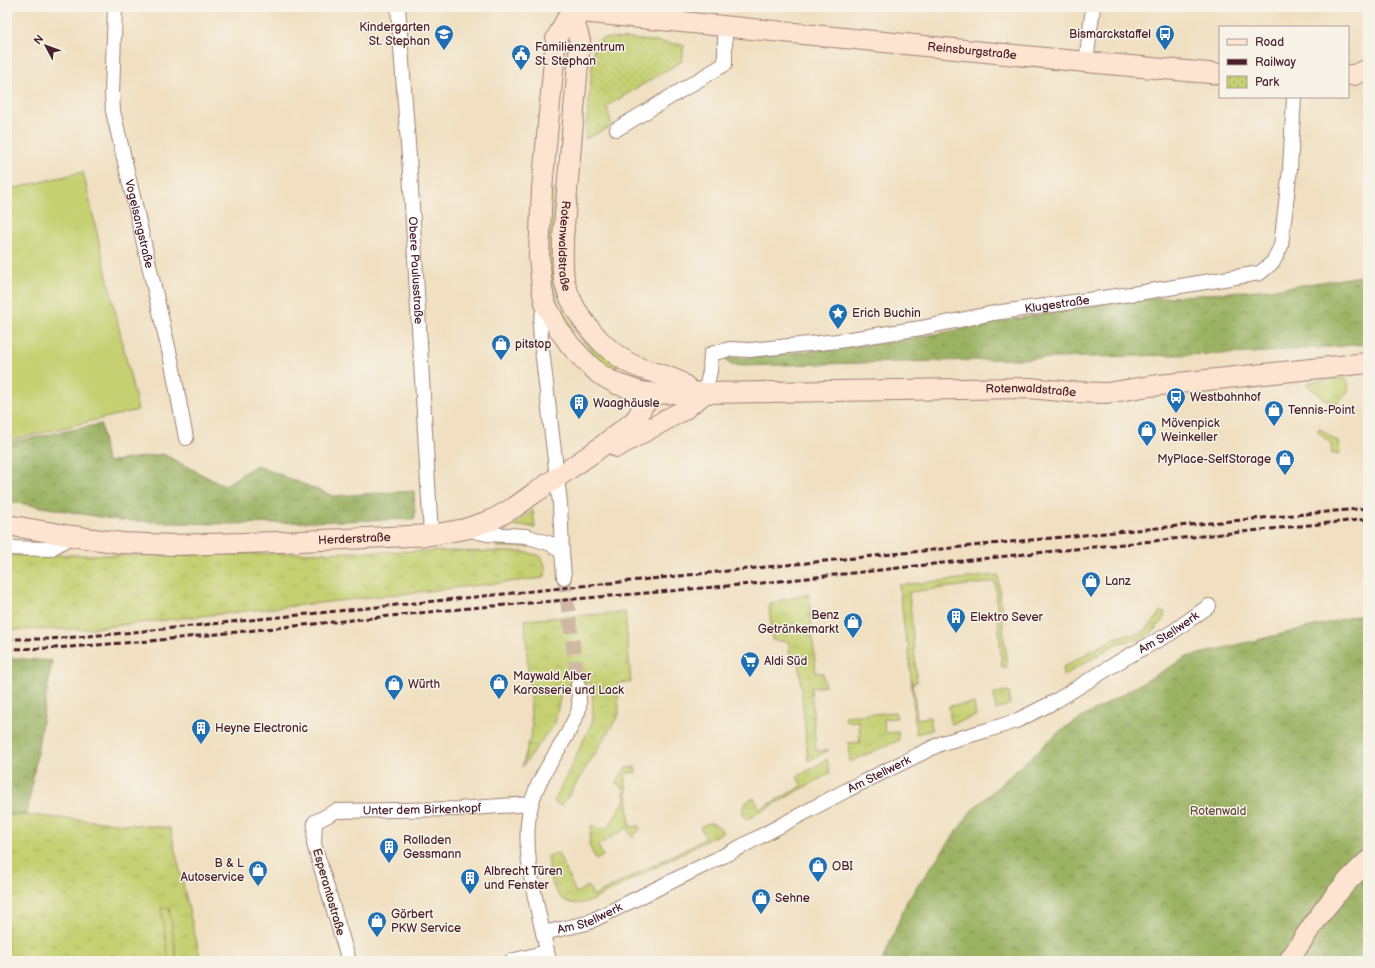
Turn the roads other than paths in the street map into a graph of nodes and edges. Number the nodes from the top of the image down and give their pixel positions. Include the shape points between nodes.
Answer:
1 (115, 7) edge
2 (398, 7) edge
3 (1093, 7) edge
4 (571, 9) edge
5 (725, 27) junction
6 (1086, 62) junction
7 (1368, 69) edge
8 (1219, 74) edge
9 (1349, 76) edge
10 (1294, 98) edge
11 (617, 129) dead end
12 (542, 188) junction
13 (568, 188) junction
14 (545, 304) junction
15 (629, 363) junction
16 (1368, 363) edge
17 (698, 393) junction
18 (647, 397) junction
19 (186, 438) dead end
20 (594, 452) junction
21 (557, 477) junction
22 (7, 525) edge
23 (465, 529) junction
24 (431, 535) junction
25 (72, 536) junction
26 (7, 548) edge
27 (562, 552) junction
28 (564, 577) tunnel mouth
29 (1209, 606) dead end
30 (578, 685) tunnel mouth
31 (531, 804) junction
32 (315, 822) joint
33 (1368, 861) edge
34 (543, 932) junction
35 (548, 956) edge
36 (349, 961) edge
37 (511, 961) edge
38 (1289, 961) edge

1 - 19 street, Vogelsangstraße via 113,111 172,364
2 - 24 street, Obere Paulusstraße via 412,194
3 - 6 street
4 - 5 main road, Reinsburgstraße
4 - 12 main road, Rotenwaldstraße via 556,39
4 - 13 main road, Rotenwaldstraße via 580,41
5 - 6 main road, Reinsburgstraße
5 - 11 street via 725,64
6 - 8 main road, Reinsburgstraße
7 - 9 main road
10 - 17 street, Klugestraße via 1290,169 1281,246 1273,262 1260,273 1138,293 994,312 921,328 838,341 750,350 730,349 711,354 710,371
12 - 13 main road via 552,179 560,181
12 - 14 main road, Rotenwaldstraße via 539,255
13 - 15 main road, Rotenwaldstraße via 562,264 565,286 582,320 597,337
14 - 18 main road, Rotenwaldstraße via 570,345 599,374
14 - 21 street, Rotenwaldstraße via 540,325 540,341
15 - 17 main road, Rotenwaldstraße via 680,382
15 - 18 main road
16 - 17 main road, Rotenwaldstraße via 1150,386 1107,393 1029,388
17 - 18 main road, Rotenwaldstraße
17 - 20 main road via 682,411 623,445 608,451
18 - 20 main road, Herderstraße via 633,422
20 - 21 main road, Herderstraße
21 - 23 main road, Herderstraße via 515,507 492,520
21 - 27 street
22 - 25 main road, Herderstraße
23 - 24 main road, Herderstraße
23 - 27 street via 487,534 526,536 551,544
24 - 25 main road, Herderstraße via 173,545 122,543
25 - 26 street via 50,549
27 - 28 street
29 - 34 street, Am Stellwerk via 1171,633 1054,702 1016,721 942,743 588,923
30 - 31 street via 579,711 542,777
31 - 32 street, Unter dem Birkenkopf via 456,809 336,811
31 - 34 street via 528,846
32 - 36 street, Esperantostraße via 314,844
33 - 38 main road via 1338,891
34 - 35 street
35 - 37 street

